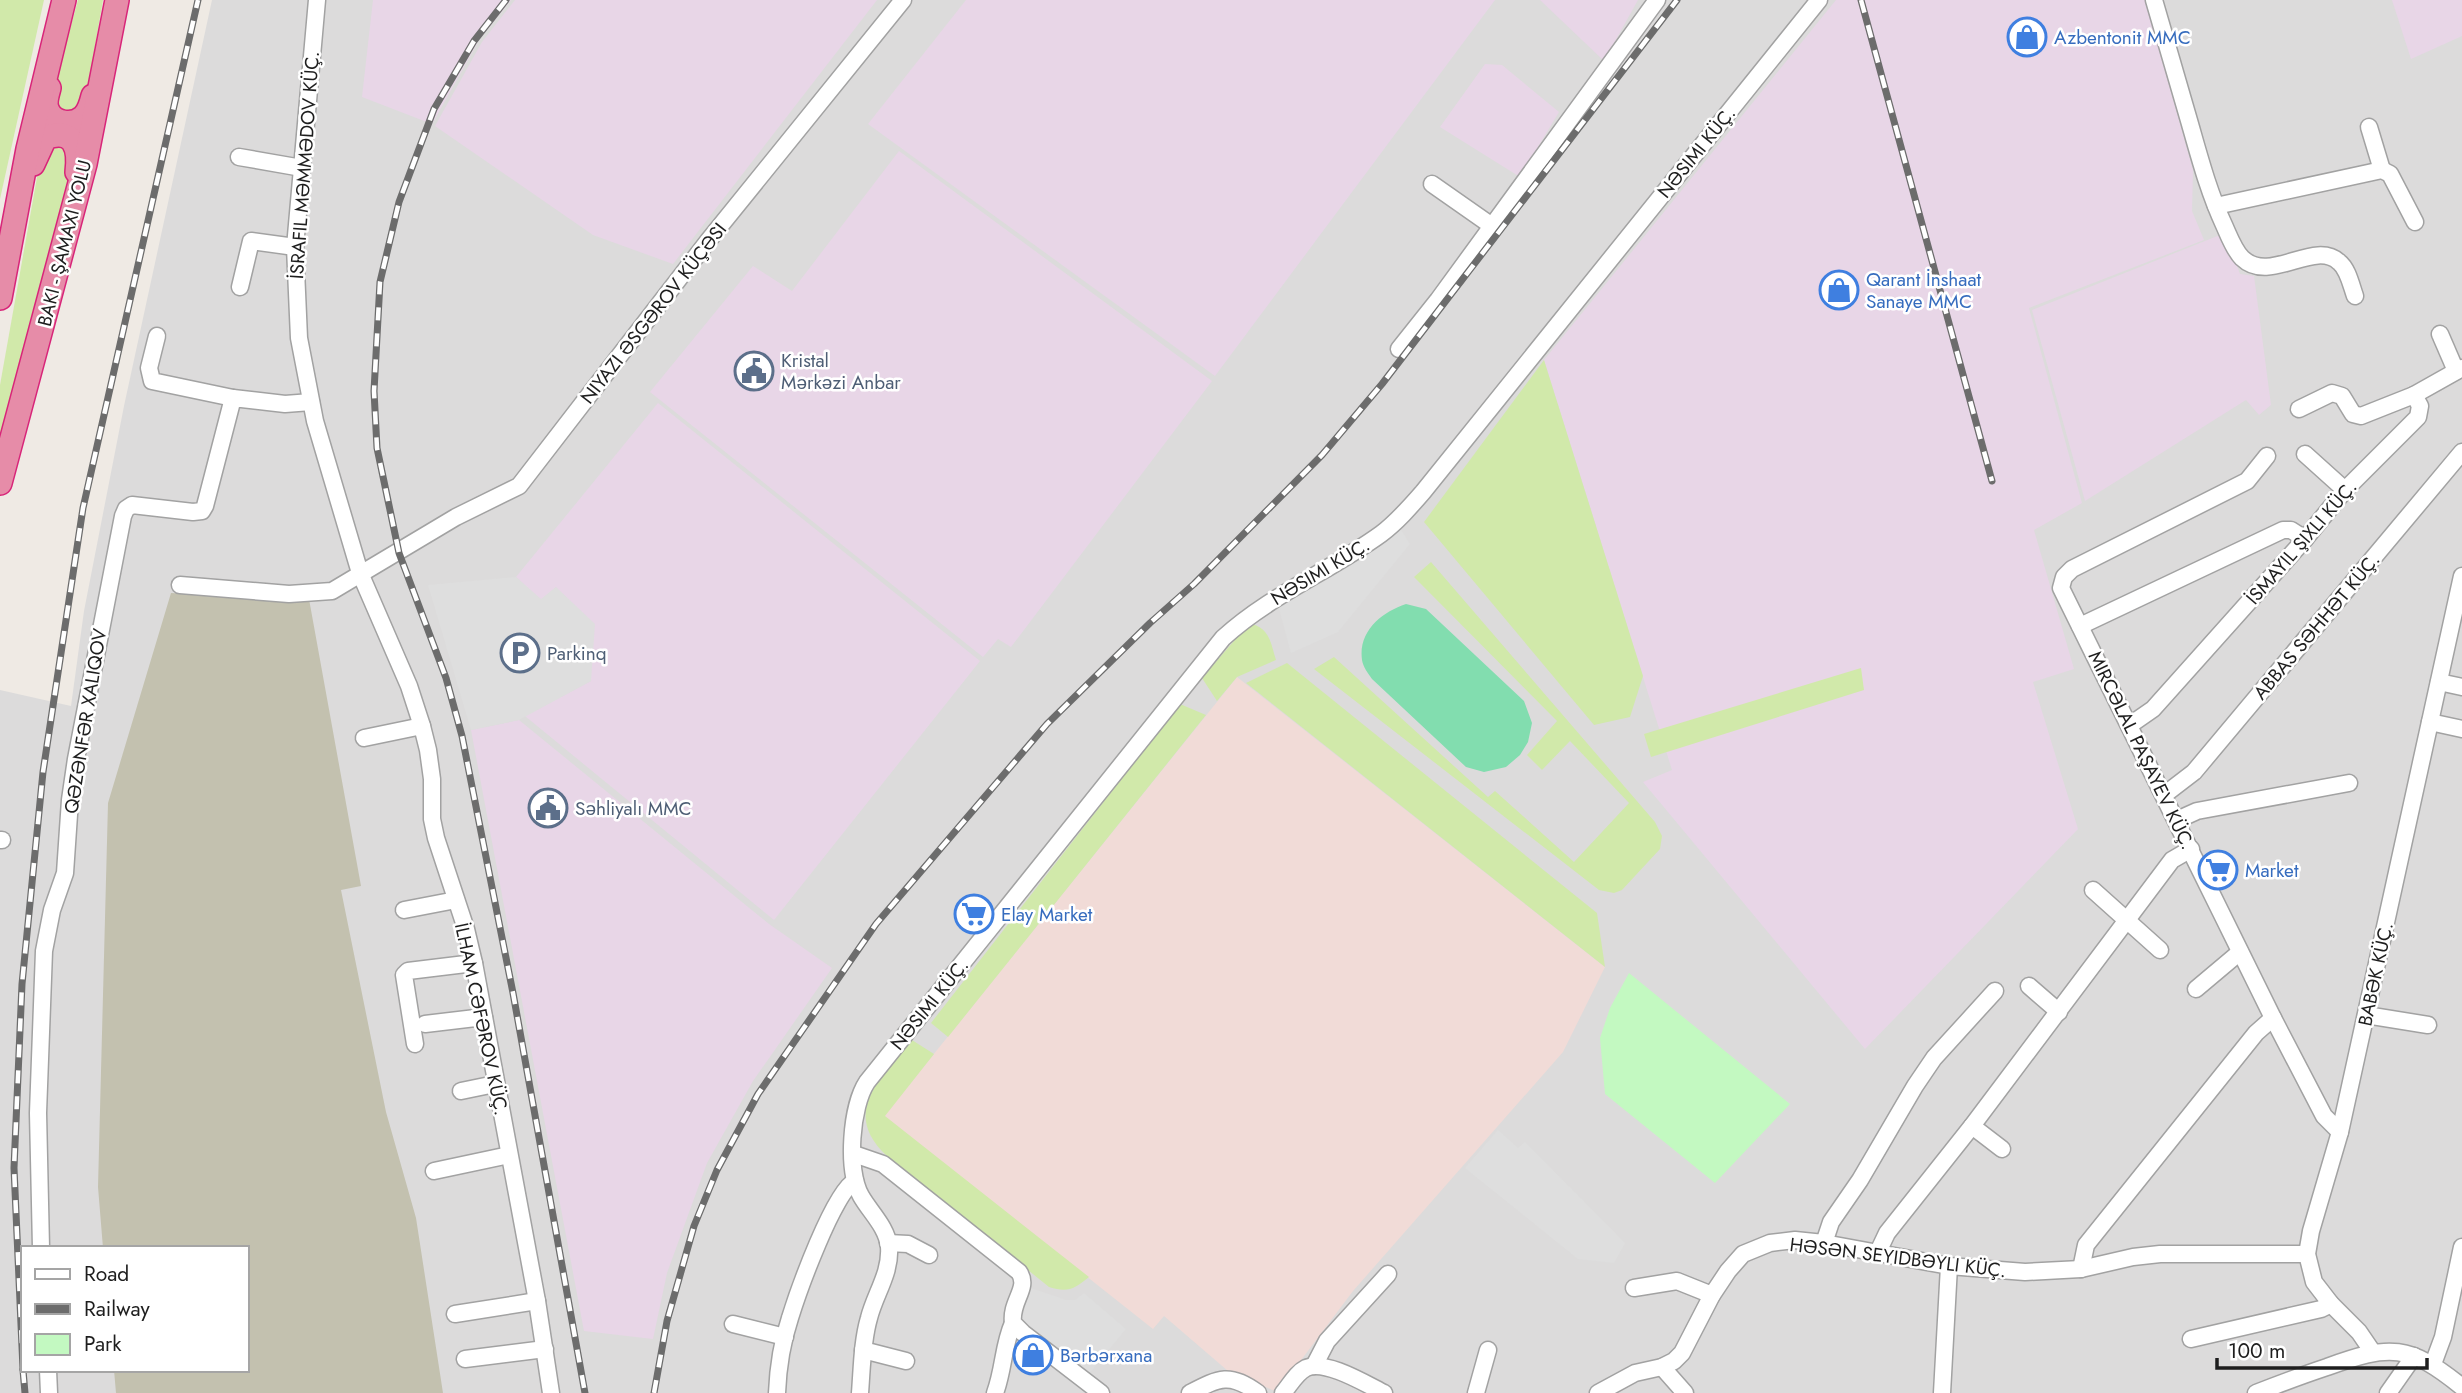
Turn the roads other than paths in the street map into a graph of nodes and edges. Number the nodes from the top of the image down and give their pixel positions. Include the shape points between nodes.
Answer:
1 (117, 0) edge
2 (317, 0) edge
3 (903, 0) edge
4 (1657, 0) edge
5 (1819, 0) edge
6 (2154, 0) edge
7 (62, 4) edge
8 (112, 25) junction
9 (2369, 127) dead end
10 (239, 157) dead end
11 (302, 168) junction
12 (2382, 170) junction
13 (1432, 184) dead end
14 (2216, 206) junction
15 (15, 217) junction
16 (2415, 222) dead end
17 (1492, 226) junction
18 (70, 227) junction
19 (5, 240) edge
20 (295, 247) junction
21 (240, 287) dead end
22 (2355, 296) dead end
23 (0, 299) edge
24 (2440, 334) dead end
25 (157, 335) dead end
26 (1399, 349) dead end
27 (2459, 370) edge
28 (2414, 395) junction
29 (233, 398) junction
30 (311, 402) junction
31 (2299, 409) dead end
32 (2462, 452) edge
33 (2305, 454) dead end
34 (2267, 456) dead end
35 (0, 483) edge
36 (2344, 490) junction
37 (2305, 539) junction
38 (360, 573) junction
39 (2462, 576) edge
40 (180, 585) dead end
41 (2080, 626) junction
42 (2439, 682) junction
43 (2462, 687) edge
44 (2430, 722) junction
45 (2130, 725) junction
46 (422, 726) junction
47 (2462, 729) edge
48 (364, 738) dead end
49 (2349, 783) dead end
50 (2164, 795) junction
51 (2177, 820) junction
52 (2191, 849) junction
53 (2093, 890) dead end
54 (456, 900) junction
55 (404, 910) dead end
56 (2126, 921) junction
57 (2160, 950) dead end
58 (2240, 952) junction
59 (474, 963) junction
60 (2029, 986) dead end
61 (2196, 989) dead end
62 (1995, 991) dead end
63 (2059, 1012) junction
64 (2366, 1015) junction
65 (484, 1017) junction
66 (2273, 1018) junction
67 (425, 1024) dead end
68 (2428, 1025) dead end
69 (415, 1044) dead end
70 (495, 1084) junction
71 (461, 1091) dead end
72 (1972, 1126) junction
73 (2340, 1132) junction
74 (2003, 1149) dead end
75 (854, 1154) junction
76 (509, 1155) junction
77 (434, 1171) dead end
78 (855, 1181) junction
79 (888, 1243) junction
80 (1824, 1243) junction
81 (41, 1246) edge
82 (2462, 1247) edge
83 (1878, 1252) junction
84 (2307, 1254) junction
85 (929, 1255) dead end
86 (1949, 1266) junction
87 (2081, 1269) junction
88 (1388, 1274) dead end
89 (1634, 1288) dead end
90 (1712, 1295) junction
91 (537, 1301) junction
92 (2331, 1304) junction
93 (455, 1314) dead end
94 (1013, 1323) junction
95 (733, 1324) dead end
96 (785, 1337) junction
97 (2191, 1339) dead end
98 (545, 1349) junction
99 (863, 1350) junction
100 (1488, 1350) dead end
101 (2372, 1351) junction
102 (2414, 1356) junction
103 (465, 1359) dead end
104 (906, 1361) dead end
105 (2433, 1364) junction
106 (1314, 1366) junction
107 (1662, 1367) junction
108 (48, 1372) edge
109 (2462, 1387) edge
110 (1602, 1392) edge
111 (49, 1393) edge
112 (551, 1393) edge
113 (777, 1393) edge
114 (860, 1393) edge
115 (995, 1393) edge
116 (1101, 1393) edge
117 (1191, 1393) edge
118 (1258, 1393) edge
119 (1283, 1393) edge
120 (1384, 1393) edge
121 (1476, 1393) edge
122 (1685, 1393) edge
123 (1942, 1393) edge
124 (2256, 1393) edge
125 (2388, 1393) edge

1 - 8 highway
2 - 11 street, İSRAFIL MƏMMƏDOV KÜÇ.
3 - 38 street, NIYAZI ƏSGƏROV KÜÇƏSI via 708,241 519,486
4 - 17 street
5 - 75 street, NƏSIMI KÜÇ. via 1403,514 1367,543 1244,619 1213,649 867,1082 856,1105
6 - 14 street
7 - 8 highway via 46,103 54,119 61,122 76,121 88,111
7 - 15 highway
8 - 18 highway
9 - 12 street
10 - 11 street
11 - 20 street, İSRAFIL MƏMMƏDOV KÜÇ.
12 - 14 street
12 - 16 street via 2390,174
13 - 17 street
14 - 22 street via 2242,258 2267,267 2328,256 2344,267
15 - 18 highway via 41,144 45,138 60,135 76,144 78,154
15 - 19 highway
17 - 26 street
18 - 35 highway
19 - 23 highway
20 - 21 street via 251,241
20 - 30 street, İSRAFIL MƏMMƏDOV KÜÇ. via 299,338
24 - 27 street
25 - 29 street via 149,368 152,381
27 - 28 street
28 - 31 street via 2361,416 2353,414 2342,396 2332,393
28 - 36 street via 2420,406 2418,417
29 - 30 street
29 - 81 street via 202,511 132,505 123,516 76,759 65,873 44,951 38,1113
30 - 38 street, İSRAFIL MƏMMƏDOV KÜÇ.
32 - 50 street, ABBAS SƏHHƏT KÜÇ. via 2194,772
33 - 36 street
34 - 41 street, MIRCƏLAL PAŞAYEV KÜÇ. via 2236,488 2072,569 2062,588
36 - 37 street
37 - 41 street via 2283,530
37 - 45 street via 2152,709
38 - 40 street, NIYAZI ƏSGƏROV KÜÇƏSI via 332,591 313,593
38 - 46 street, İLHAM CƏFƏROV KÜÇ. via 410,687
39 - 42 street, BABƏK KÜÇ.
41 - 45 street, MIRCƏLAL PAŞAYEV KÜÇ.
42 - 43 street
42 - 44 street, BABƏK KÜÇ.
44 - 47 street
44 - 64 street, BABƏK KÜÇ.
45 - 50 street, MIRCƏLAL PAŞAYEV KÜÇ.
46 - 48 street
46 - 54 street, İLHAM CƏFƏROV KÜÇ. via 432,779 432,819
49 - 51 street via 2197,811
50 - 51 street, MIRCƏLAL PAŞAYEV KÜÇ.
51 - 52 street, MIRCƏLAL PAŞAYEV KÜÇ.
52 - 56 street via 2172,860
52 - 58 street, MIRCƏLAL PAŞAYEV KÜÇ.
53 - 56 street
54 - 55 street
54 - 59 street, İLHAM CƏFƏROV KÜÇ.
56 - 57 street
56 - 63 street
58 - 61 street
58 - 66 street, MIRCƏLAL PAŞAYEV KÜÇ.
59 - 65 street, İLHAM CƏFƏROV KÜÇ.
59 - 69 street via 404,975
60 - 63 street
62 - 80 street via 1934,1058 1831,1222
63 - 72 street
64 - 68 street
64 - 73 street, BABƏK KÜÇ.
65 - 67 street
65 - 70 street, İLHAM CƏFƏROV KÜÇ.
66 - 73 street, MIRCƏLAL PAŞAYEV KÜÇ. via 2324,1116
66 - 87 street via 2256,1033 2086,1245
70 - 71 street
70 - 76 street, İLHAM CƏFƏROV KÜÇ.
72 - 74 street
72 - 83 street via 1887,1233
73 - 84 street, BABƏK KÜÇ.
75 - 78 street, NƏSIMI KÜÇ.
75 - 94 street via 883,1164 1019,1272 1024,1285 1013,1306
76 - 77 street
76 - 91 street, İLHAM CƏFƏROV KÜÇ.
78 - 79 street
78 - 96 street via 842,1192 829,1216
79 - 85 street via 908,1244
79 - 99 street via 887,1270 868,1320
80 - 83 street, HƏSƏN SEYIDBƏYLI KÜÇ.
80 - 90 street, HƏSƏN SEYIDBƏYLI KÜÇ. via 1795,1240 1756,1247 1743,1254
82 - 105 street
83 - 86 street, HƏSƏN SEYIDBƏYLI KÜÇ.
84 - 87 street, HƏSƏN SEYIDBƏYLI KÜÇ. via 2160,1254
84 - 92 street via 2314,1282
86 - 87 street, HƏSƏN SEYIDBƏYLI KÜÇ. via 2025,1272
86 - 123 street
88 - 106 street via 1326,1341
89 - 90 street via 1677,1281
90 - 107 street, HƏSƏN SEYIDBƏYLI KÜÇ. via 1682,1353
91 - 93 street
91 - 98 street, İLHAM CƏFƏROV KÜÇ.
92 - 97 street
92 - 101 street
94 - 115 street
94 - 116 street
95 - 96 street
96 - 113 street
98 - 103 street
98 - 112 street, İLHAM CƏFƏROV KÜÇ.
99 - 104 street
99 - 114 street
100 - 121 street
101 - 102 street
101 - 124 street
102 - 105 street
102 - 125 street
105 - 109 street
106 - 119 street via 1300,1373
106 - 120 street via 1347,1374
107 - 110 street, HƏSƏN SEYIDBƏYLI KÜÇ. via 1635,1373
107 - 122 street
108 - 111 street
117 - 118 street via 1217,1379 1230,1378

